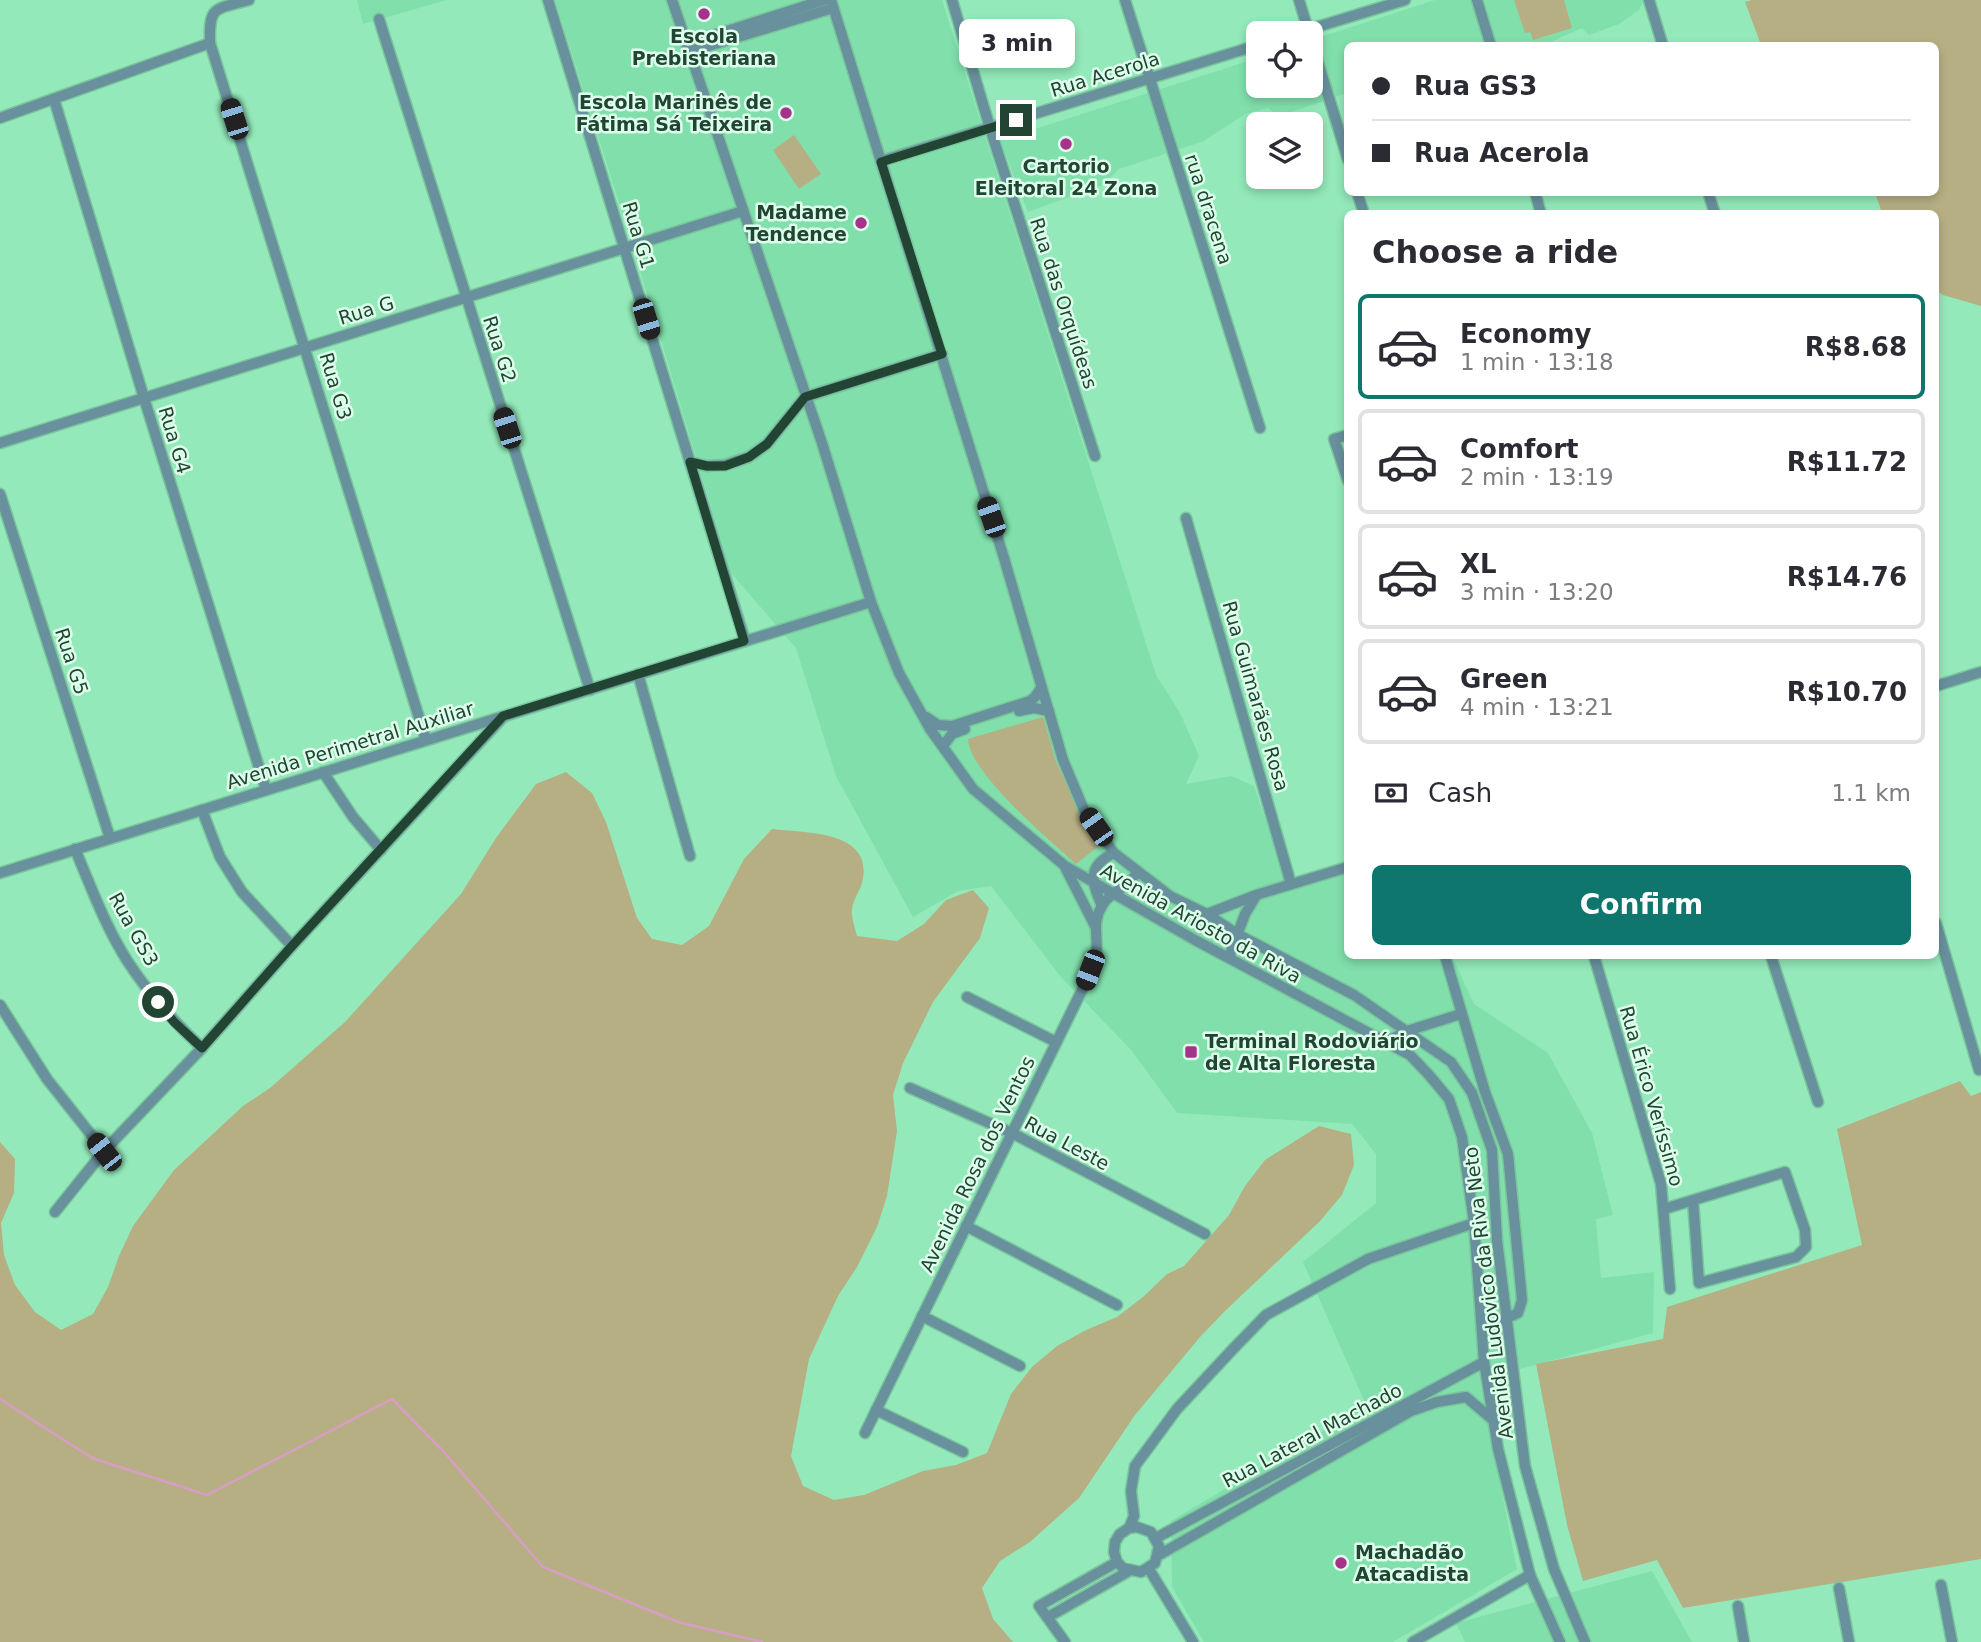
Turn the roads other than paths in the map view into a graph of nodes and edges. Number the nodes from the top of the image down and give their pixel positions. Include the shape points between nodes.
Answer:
1 (248, 0) edge
2 (548, 0) edge
3 (672, 0) edge
4 (824, 0) edge
5 (952, 0) edge
6 (1125, 0) edge
7 (1299, 0) edge
8 (1405, 0) edge
9 (1477, 0) edge
10 (1649, 0) edge
11 (832, 4) edge
12 (379, 19) dead end
13 (1303, 21) edge
14 (758, 26) junction
15 (1323, 28) edge
16 (1490, 42) edge
17 (1662, 42) edge
18 (210, 43) junction
19 (687, 48) junction
20 (1246, 49) edge
21 (1149, 79) junction
22 (1323, 85) edge
23 (54, 99) junction
24 (0, 118) edge
25 (990, 128) junction
26 (1344, 148) edge
27 (881, 162) junction
28 (743, 211) junction
29 (625, 248) junction
30 (465, 298) junction
31 (306, 347) junction
32 (942, 354) junction
33 (805, 397) junction
34 (144, 398) junction
35 (1260, 428) dead end
36 (1344, 436) edge
37 (0, 443) edge
38 (1095, 456) dead end
39 (690, 462) junction
40 (1344, 469) edge
41 (0, 495) edge
42 (1186, 517) dead end
43 (871, 602) junction
44 (744, 641) junction
45 (1981, 672) edge
46 (638, 674) junction
47 (1939, 685) edge
48 (1041, 688) junction
49 (590, 690) junction
50 (920, 711) junction
51 (1049, 712) junction
52 (503, 716) junction
53 (991, 717) junction
54 (952, 730) junction
55 (426, 740) junction
56 (943, 746) junction
57 (323, 772) junction
58 (266, 790) junction
59 (202, 810) junction
60 (110, 838) junction
61 (75, 849) junction
62 (381, 850) junction
63 (1114, 853) junction
64 (690, 856) dead end
65 (1065, 866) junction
66 (1344, 868) edge
67 (1138, 872) junction
68 (0, 873) edge
69 (1092, 883) junction
70 (1291, 884) junction
71 (1112, 892) junction
72 (1256, 895) junction
73 (1102, 906) junction
74 (1207, 914) junction
75 (1095, 926) junction
76 (1939, 933) edge
77 (1237, 934) junction
78 (292, 946) junction
79 (1229, 957) junction
80 (1446, 959) edge
81 (1595, 959) edge
82 (1772, 959) edge
83 (967, 997) dead end
84 (0, 1005) edge
85 (1461, 1014) junction
86 (1407, 1031) junction
87 (1056, 1042) junction
88 (1385, 1042) junction
89 (202, 1048) junction
90 (1979, 1070) dead end
91 (910, 1088) dead end
92 (1485, 1092) junction
93 (1472, 1093) junction
94 (1818, 1102) dead end
95 (1012, 1133) junction
96 (104, 1152) junction
97 (1693, 1200) junction
98 (1664, 1209) junction
99 (55, 1212) dead end
100 (1474, 1223) junction
101 (966, 1226) junction
102 (1205, 1234) dead end
103 (1517, 1236) junction
104 (1497, 1240) junction
105 (1670, 1289) dead end
106 (1117, 1305) dead end
107 (922, 1315) junction
108 (1507, 1318) junction
109 (1481, 1320) junction
110 (1484, 1363) junction
111 (1020, 1366) dead end
112 (876, 1410) junction
113 (1493, 1420) junction
114 (865, 1433) dead end
115 (963, 1452) dead end
116 (1129, 1528) junction
117 (1156, 1538) junction
118 (1159, 1555) junction
119 (1117, 1562) junction
120 (1149, 1569) junction
121 (1129, 1571) junction
122 (1530, 1575) junction
123 (1941, 1585) dead end
124 (1839, 1588) dead end
125 (1738, 1606) dead end
126 (1048, 1617) junction
127 (1065, 1642) edge
128 (1193, 1642) edge
129 (1413, 1642) edge
130 (1560, 1642) edge
131 (1585, 1642) edge
132 (1744, 1642) edge
133 (1849, 1642) edge
134 (1952, 1642) edge

1 - 18 street via 212,13
2 - 29 street, Rua G1
3 - 19 street, Avenida Ariosto da Riva
4 - 14 street
5 - 25 street, Rua das Orquídeas
6 - 21 street, rua dracena
7 - 13 street
8 - 15 street
9 - 16 street
10 - 17 street
11 - 14 street
11 - 27 street, Avenida Ludovico da Riva Neto
12 - 30 street, Rua G2
14 - 19 street
18 - 23 street
18 - 31 street, Rua G3
19 - 28 street, Avenida Ariosto da Riva
20 - 21 street, Rua Acerola
21 - 25 street, Rua Acerola
21 - 35 street, rua dracena
22 - 26 street
23 - 24 street
23 - 34 street, Rua G4
25 - 27 street, Rua Acerola
25 - 38 street, Rua das Orquídeas
27 - 32 street, Avenida Ludovico da Riva Neto
28 - 29 street, Rua G
28 - 33 street, Avenida Ariosto da Riva
29 - 30 street, Rua G
29 - 39 street, Rua G1
30 - 31 street, Rua G
30 - 49 street, Rua G2
31 - 34 street, Rua G
31 - 55 street, Rua G3
32 - 33 street
32 - 48 street, Avenida Ludovico da Riva Neto
33 - 39 street via 767,444 749,457 725,466
33 - 43 street, Avenida Ariosto da Riva
34 - 37 street, Rua G
34 - 58 street, Rua G4
36 - 40 street via 1334,439
39 - 44 street, Rua G1
41 - 60 street, Rua G5
42 - 70 street, Rua Guimarães Rosa
43 - 44 street, Avenida Perimetral Auxiliar
43 - 50 street, Avenida Ariosto da Riva via 899,673
44 - 46 street, Avenida Perimetral Auxiliar
45 - 47 street
46 - 49 street, Avenida Perimetral Auxiliar
46 - 64 street
48 - 51 street, Avenida Ludovico da Riva Neto
48 - 53 street via 1030,701
49 - 52 street, Avenida Perimetral Auxiliar
50 - 54 street via 932,723
50 - 56 street, Avenida Ariosto da Riva
51 - 53 street via 1028,708
51 - 63 street, Avenida Ludovico da Riva Neto via 1084,810
52 - 55 street, Avenida Perimetral Auxiliar
52 - 62 street
53 - 54 street
54 - 56 street
55 - 57 street, Avenida Perimetral Auxiliar
56 - 65 street, Avenida Ariosto da Riva via 973,789
57 - 58 street, Avenida Perimetral Auxiliar
57 - 62 street
58 - 59 street, Avenida Perimetral Auxiliar
59 - 60 street, Avenida Perimetral Auxiliar
59 - 78 street via 220,857 242,892
60 - 61 street, Avenida Perimetral Auxiliar
61 - 68 street, Avenida Perimetral Auxiliar
61 - 89 street, Rua GS3 via 127,961 174,1022
62 - 78 street
63 - 67 street, Avenida Ludovico da Riva Neto
63 - 69 street via 1099,864
65 - 69 street, Avenida Ariosto da Riva
65 - 75 street
66 - 70 street
67 - 71 street, Avenida Rosa dos Ventos via 1128,885
67 - 74 street, Avenida Ludovico da Riva Neto via 1170,896
69 - 71 street, Avenida Ariosto da Riva
69 - 73 street
70 - 72 street
71 - 73 street, Avenida Rosa dos Ventos
71 - 79 street, Avenida Ariosto da Riva
72 - 74 street
72 - 77 street
73 - 75 street, Avenida Rosa dos Ventos
74 - 77 street, Avenida Ludovico da Riva Neto
75 - 87 street, Avenida Rosa dos Ventos via 1096,953
76 - 90 street
77 - 79 street
77 - 86 street, Avenida Ludovico da Riva Neto via 1354,995
78 - 89 street
79 - 88 street, Avenida Ariosto da Riva
80 - 85 street
81 - 98 street, Rua Érico Veríssimo via 1661,1184
82 - 94 street
83 - 87 street
84 - 96 street via 47,1079
85 - 86 street
85 - 92 street
86 - 88 street
86 - 93 street, Avenida Ludovico da Riva Neto via 1451,1062
87 - 95 street, Avenida Rosa dos Ventos
88 - 100 street, Avenida Ariosto da Riva via 1410,1055 1449,1100 1462,1137
89 - 96 street
91 - 95 street, Rua Leste
92 - 93 street
92 - 103 street via 1508,1154
93 - 104 street, Avenida Ludovico da Riva Neto via 1492,1150
95 - 101 street, Avenida Rosa dos Ventos
95 - 102 street, Rua Leste
96 - 99 street
97 - 97 street via 1785,1172 1805,1230 1806,1247 1796,1258 1699,1283
97 - 98 street
98 - 105 street, Rua Érico Veríssimo
100 - 109 street, Avenida Ariosto da Riva
100 - 116 street via 1368,1259 1266,1315 1177,1409 1135,1466 1131,1490 1134,1516
101 - 106 street
101 - 107 street, Avenida Rosa dos Ventos
103 - 104 street
103 - 108 street via 1522,1300 1518,1313
104 - 108 street, Avenida Ludovico da Riva Neto
107 - 111 street
107 - 112 street, Avenida Rosa dos Ventos
108 - 109 street
108 - 131 street, Avenida Ludovico da Riva Neto via 1525,1466 1555,1569
109 - 110 street, Avenida Ariosto da Riva
110 - 113 street, Avenida Ariosto da Riva
110 - 117 street, Rua Lateral Machado
112 - 114 street, Avenida Rosa dos Ventos
112 - 115 street
113 - 118 street via 1466,1397 1411,1411
113 - 122 street, Avenida Ariosto da Riva
116 - 117 street via 1144,1528
116 - 119 street via 1115,1542
117 - 118 street
118 - 120 street
119 - 121 street
119 - 126 street via 1039,1606
120 - 121 street
120 - 128 street
121 - 126 street
122 - 129 street
122 - 130 street, Avenida Ariosto da Riva
123 - 134 street
124 - 133 street
125 - 132 street
126 - 127 street

